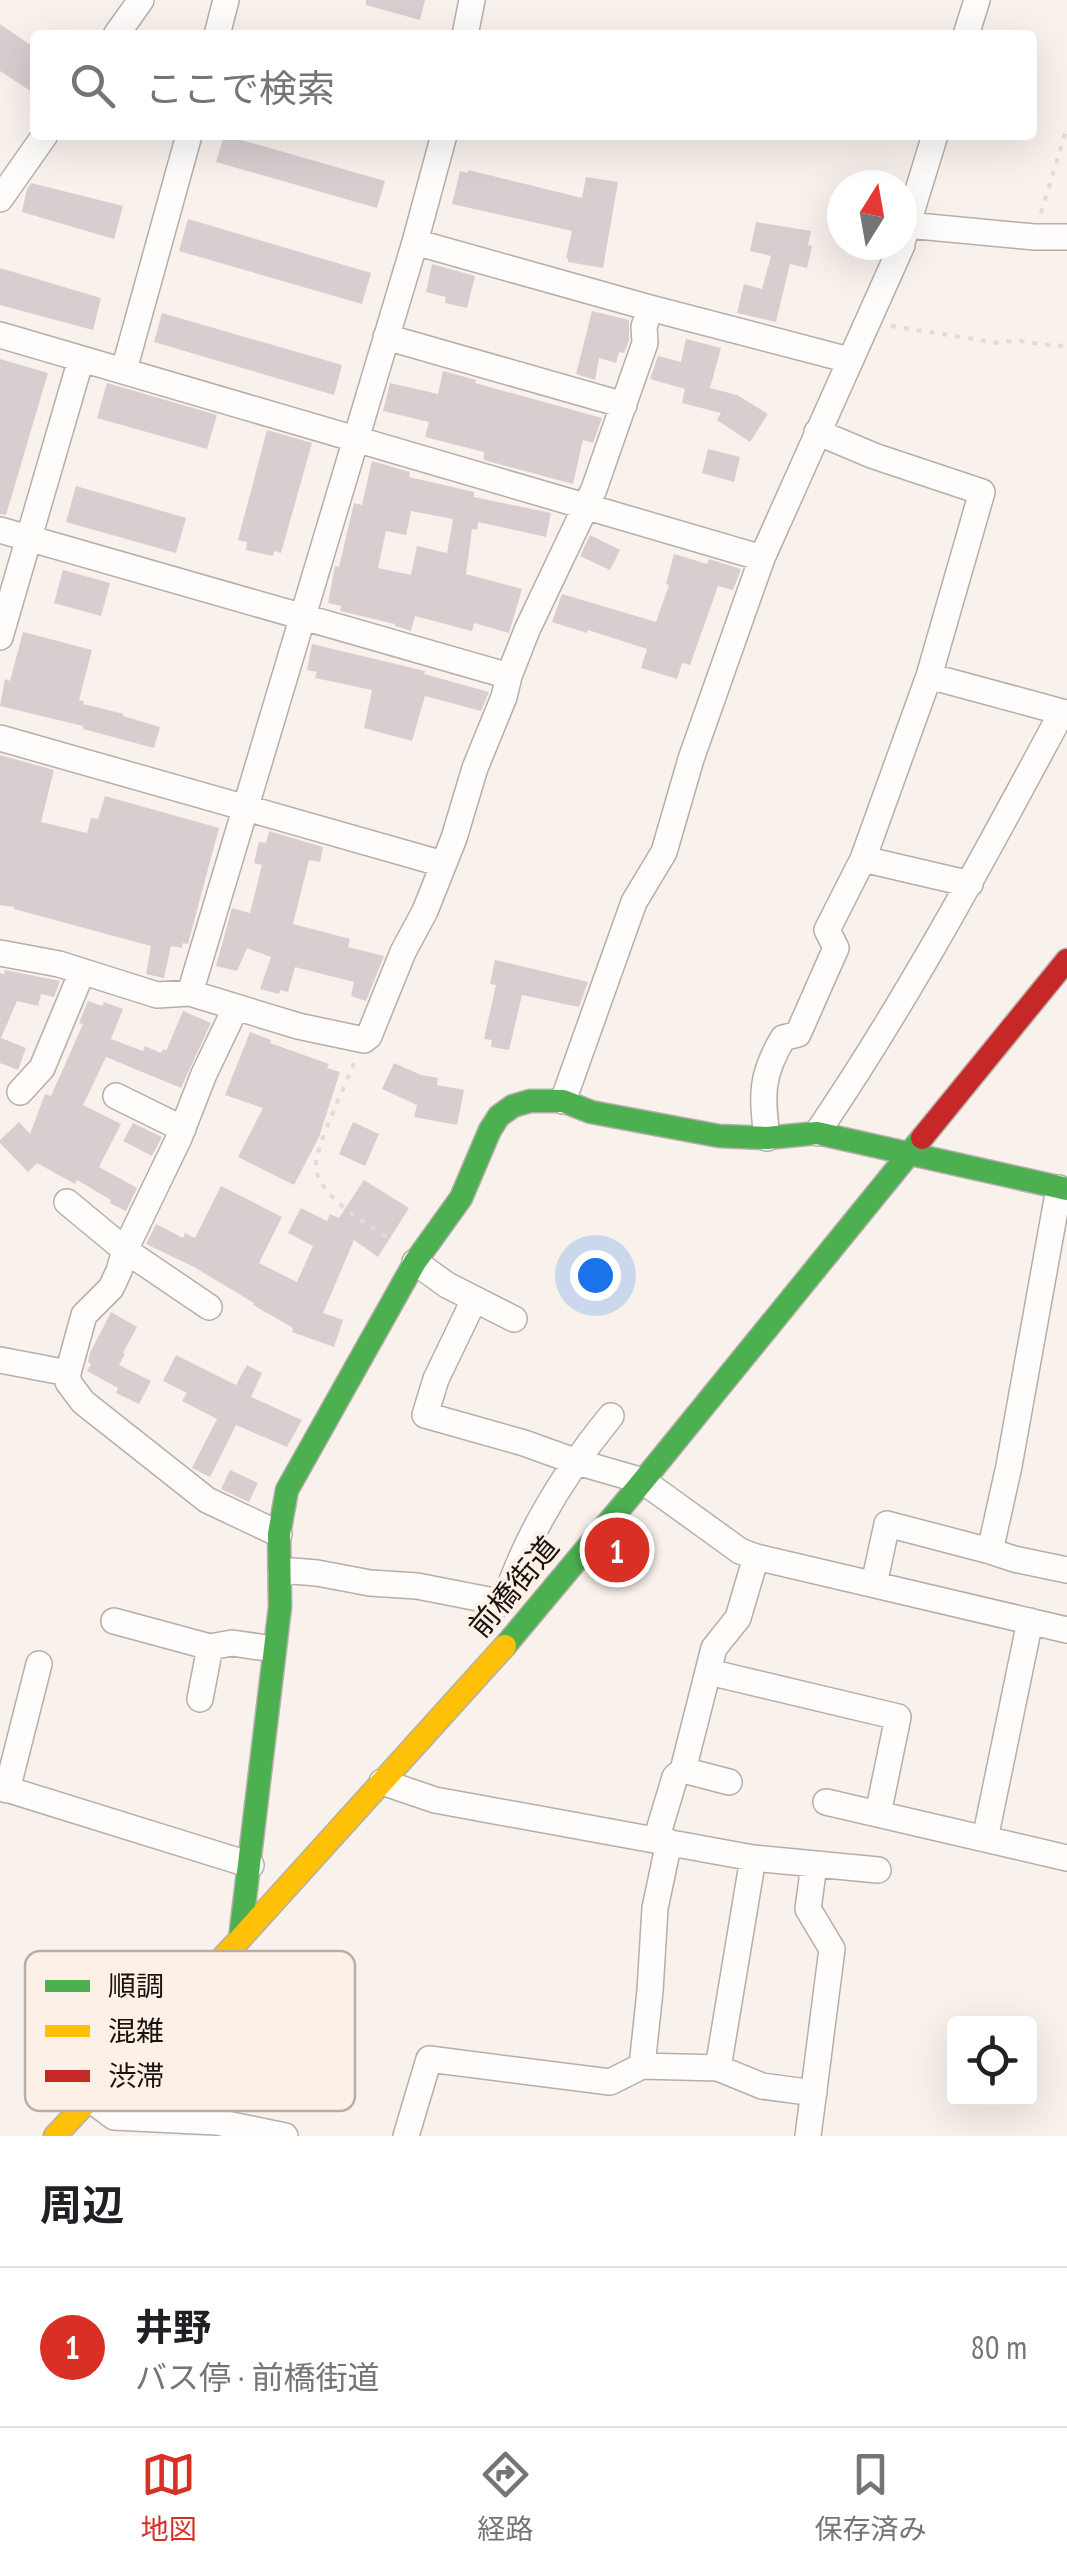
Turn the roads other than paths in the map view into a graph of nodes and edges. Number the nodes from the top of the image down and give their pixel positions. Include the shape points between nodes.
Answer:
1 (142, 0) edge
2 (226, 0) edge
3 (472, 0) edge
4 (976, 0) edge
5 (120, 30) edge
6 (217, 30) edge
7 (466, 30) edge
8 (967, 30) edge
9 (41, 140) edge
10 (188, 140) edge
11 (443, 140) edge
12 (933, 140) edge
13 (917, 195) edge
14 (0, 199) edge
15 (1067, 236) edge
16 (917, 238) edge
17 (414, 242) junction
18 (895, 260) edge
19 (650, 308) junction
20 (0, 335) edge
21 (386, 337) junction
22 (80, 359) junction
23 (849, 360) junction
24 (124, 370) junction
25 (624, 405) junction
26 (817, 432) junction
27 (355, 439) junction
28 (587, 505) junction
29 (0, 530) edge
30 (27, 538) junction
31 (762, 558) junction
32 (302, 616) junction
33 (0, 637) edge
34 (509, 676) junction
35 (929, 676) junction
36 (0, 738) edge
37 (246, 809) junction
38 (863, 859) junction
39 (442, 864) junction
40 (970, 884) junction
41 (0, 952) edge
42 (1067, 960) edge
43 (82, 972) junction
44 (190, 993) junction
45 (236, 1007) junction
46 (20, 1092) dead end
47 (116, 1096) dead end
48 (563, 1101) junction
49 (182, 1129) junction
50 (816, 1134) junction
51 (767, 1138) junction
52 (909, 1152) junction
53 (1063, 1188) edge
54 (67, 1202) dead end
55 (124, 1250) junction
56 (416, 1260) junction
57 (474, 1300) junction
58 (209, 1307) dead end
59 (514, 1319) dead end
60 (0, 1360) edge
61 (68, 1373) junction
62 (611, 1416) dead end
63 (576, 1462) junction
64 (643, 1481) junction
65 (280, 1534) junction
66 (990, 1551) junction
67 (756, 1557) junction
68 (1067, 1570) edge
69 (281, 1574) junction
70 (514, 1574) junction
71 (874, 1584) junction
72 (550, 1591) junction
73 (114, 1621) dead end
74 (1030, 1621) junction
75 (1067, 1630) edge
76 (210, 1647) junction
77 (273, 1649) junction
78 (39, 1664) dead end
79 (708, 1672) junction
80 (200, 1700) dead end
81 (684, 1770) junction
82 (382, 1782) junction
83 (730, 1782) dead end
84 (4, 1789) edge
85 (826, 1802) dead end
86 (878, 1814) junction
87 (985, 1838) junction
88 (662, 1841) junction
89 (753, 1858) junction
90 (1067, 1858) edge
91 (814, 1865) junction
92 (251, 1866) junction
93 (878, 1870) dead end
94 (240, 1939) junction
95 (229, 1951) edge
96 (642, 2066) junction
97 (718, 2068) junction
98 (814, 2093) junction
99 (79, 2111) edge
100 (105, 2111) edge
101 (207, 2129) edge
102 (55, 2136) edge
103 (285, 2136) edge
104 (406, 2136) edge
105 (808, 2136) edge

1 - 5 street
2 - 6 street
3 - 7 street
4 - 8 street
9 - 14 street
10 - 24 street
11 - 17 street
12 - 13 street
15 - 16 street
17 - 19 street
17 - 21 street
18 - 23 street
19 - 23 street
19 - 25 street
20 - 22 street
21 - 25 street
21 - 27 street
22 - 24 street
22 - 30 street
23 - 26 street
24 - 27 street
25 - 28 street
26 - 31 street
26 - 35 street via 982,492
27 - 28 street
27 - 32 street
28 - 31 street
28 - 34 street
29 - 30 street
30 - 32 street
30 - 33 street
31 - 48 street via 664,852 634,902
32 - 34 street
32 - 37 street
34 - 39 street
35 - 38 street
35 - 40 street via 1062,712
36 - 37 street
37 - 39 street
37 - 44 street
38 - 40 street
38 - 51 street via 826,930 836,948 798,1034 782,1038 769,1061 762,1097
39 - 45 street via 370,1036 298,1026
40 - 50 street
41 - 43 street
42 - 52 main road, 前橋街道
43 - 44 street via 157,995
43 - 46 street via 42,1068
44 - 45 street
45 - 49 street
47 - 49 street
48 - 51 main road via 719,1136
48 - 56 main road via 530,1101 499,1116 461,1198
49 - 55 street
50 - 51 main road
50 - 52 main road
52 - 53 main road
52 - 64 main road, 前橋街道
53 - 66 street
54 - 55 street
55 - 58 street
55 - 61 street via 111,1288 84,1315
56 - 57 street
56 - 65 main road via 287,1490
57 - 59 street
57 - 63 street via 426,1415
60 - 61 street
61 - 65 street via 83,1402 206,1500
62 - 63 street
63 - 64 street
63 - 70 street
64 - 67 street
64 - 72 main road, 前橋街道
65 - 69 main road
66 - 68 street
66 - 71 street via 887,1524
67 - 71 street
67 - 79 street via 738,1618 714,1648
69 - 70 street via 417,1586 504,1603
69 - 77 main road
70 - 72 street
71 - 74 street
72 - 82 main road, 前橋街道
73 - 76 street
74 - 75 street
74 - 87 street
76 - 77 street via 232,1642
76 - 80 street
77 - 92 main road
78 - 84 street
79 - 81 street
79 - 86 street via 898,1717
81 - 83 street
81 - 88 street via 674,1777
82 - 88 street via 435,1800
82 - 94 main road, 前橋街道
84 - 92 street
85 - 86 street
86 - 87 street
87 - 90 street
88 - 89 street
88 - 96 street
89 - 91 street
89 - 97 street
91 - 93 street
91 - 98 street via 808,1909 832,1949
92 - 94 main road
94 - 95 main road, 前橋街道
96 - 97 street
96 - 104 street via 610,2082 429,2059
97 - 98 street via 762,2086
98 - 105 street
99 - 102 main road, 前橋街道
100 - 101 street via 114,2118
101 - 103 street

